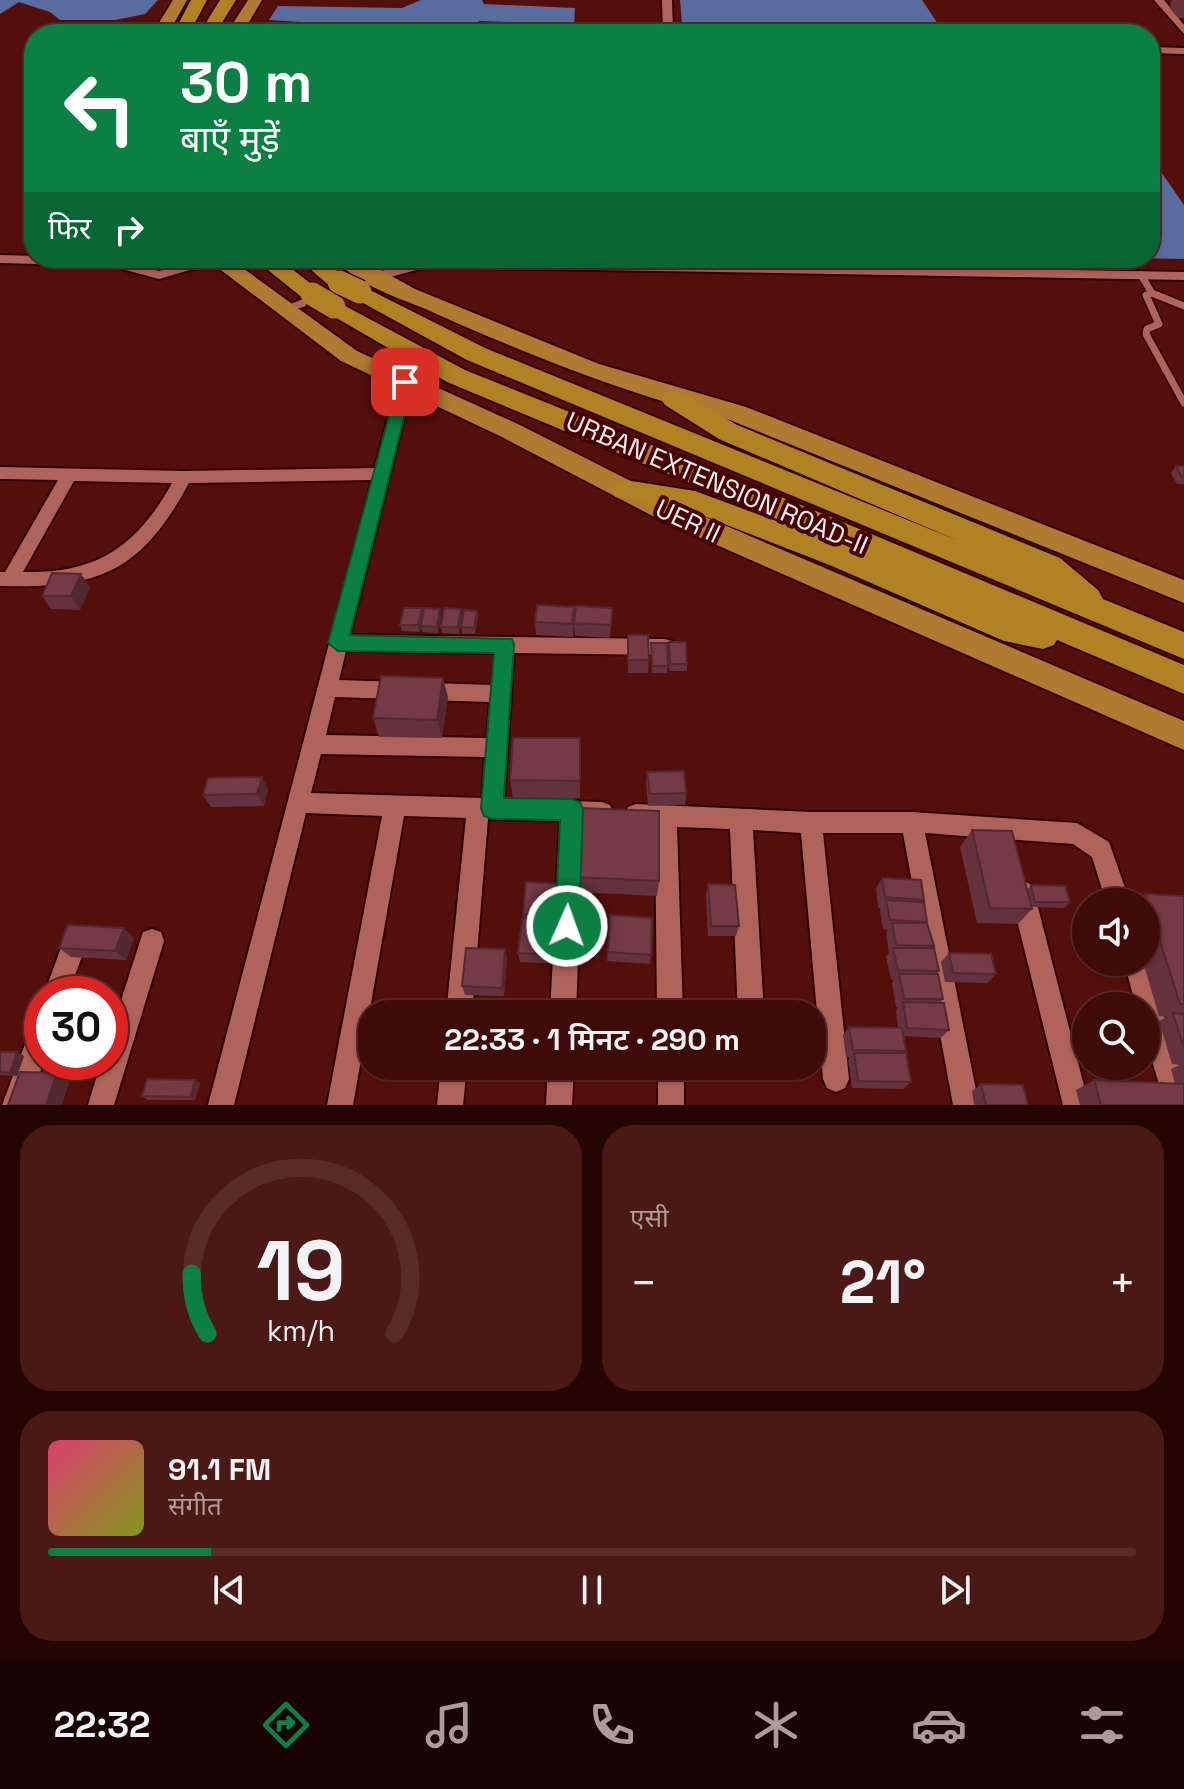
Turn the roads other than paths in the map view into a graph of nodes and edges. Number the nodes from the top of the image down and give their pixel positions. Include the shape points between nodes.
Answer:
1 (180, 0) edge
2 (199, 0) edge
3 (228, 0) edge
4 (255, 0) edge
5 (667, 0) edge
6 (1159, 0) edge
7 (166, 24) edge
8 (186, 24) edge
9 (213, 24) edge
10 (240, 24) edge
11 (668, 24) edge
12 (1184, 31) edge
13 (1160, 50) edge
14 (1184, 51) edge
15 (0, 259) edge
16 (24, 260) edge
17 (134, 268) edge
18 (184, 268) edge
19 (228, 268) edge
20 (287, 268) edge
21 (318, 268) edge
22 (343, 268) edge
23 (411, 268) edge
24 (872, 268) edge
25 (1141, 275) junction
26 (1184, 276) edge
27 (340, 291) junction
28 (1152, 293) junction
29 (1184, 306) edge
30 (284, 309) junction
31 (405, 382) junction
32 (674, 399) junction
33 (1184, 403) edge
34 (0, 473) edge
35 (382, 474) junction
36 (69, 475) junction
37 (184, 477) junction
38 (625, 490) junction
39 (5, 579) edge
40 (1184, 592) edge
41 (1104, 632) junction
42 (338, 643) junction
43 (505, 645) junction
44 (1184, 646) edge
45 (665, 647) edge
46 (1184, 680) edge
47 (326, 688) junction
48 (501, 694) junction
49 (1184, 736) edge
50 (312, 744) junction
51 (497, 748) junction
52 (297, 803) junction
53 (395, 806) junction
54 (485, 808) junction
55 (572, 810) junction
56 (666, 816) junction
57 (741, 820) junction
58 (912, 822) junction
59 (811, 823) junction
60 (1005, 827) junction
61 (1114, 888) edge
62 (152, 941) dead end
63 (75, 943) edge
64 (63, 976) edge
65 (1140, 976) edge
66 (461, 1000) edge
67 (564, 1000) edge
68 (670, 1000) edge
69 (750, 1000) edge
70 (836, 1079) dead end
71 (24, 1080) edge
72 (453, 1080) edge
73 (560, 1080) edge
74 (671, 1080) edge
75 (15, 1105) edge
76 (101, 1105) edge
77 (221, 1105) edge
78 (340, 1105) edge
79 (450, 1105) edge
80 (559, 1105) edge
81 (671, 1105) edge
82 (966, 1105) edge
83 (1076, 1105) edge
84 (1178, 1105) edge

1 - 7 main road
2 - 8 highway
3 - 9 highway
4 - 10 main road
5 - 11 street
6 - 12 street
13 - 14 street
15 - 16 street
17 - 18 street via 159,275
19 - 30 main road, UER II
20 - 27 highway, URBAN EXTENSION ROAD-II
21 - 27 highway, URBAN EXTENSION ROAD-II
22 - 27 main road
23 - 27 street
24 - 25 street
25 - 26 street
25 - 28 lane
27 - 30 street
27 - 32 main road via 502,336
27 - 41 highway, URBAN EXTENSION ROAD-II via 456,376 816,523
28 - 29 lane
28 - 33 lane via 1146,295 1159,324 1146,334
30 - 31 main road, UER II via 349,356
31 - 35 street
31 - 38 main road, UER II
32 - 40 main road via 737,413
32 - 41 highway via 728,432 1049,566
34 - 36 street
35 - 37 street
35 - 42 street
36 - 37 street
36 - 39 street
37 - 39 street via 154,530 117,562 69,577
38 - 41 highway via 695,501 1004,628
38 - 49 main road, UER II
41 - 44 highway, URBAN EXTENSION ROAD-II
41 - 46 highway, URBAN EXTENSION ROAD-II
42 - 43 street
42 - 47 street
43 - 45 street
43 - 48 street
47 - 48 street
47 - 50 street
48 - 51 street
50 - 51 street
50 - 52 street
51 - 54 street
52 - 53 street
52 - 77 street
53 - 54 street
53 - 78 street
54 - 55 street
54 - 66 street
55 - 56 street
55 - 67 street
56 - 57 street
56 - 68 street
57 - 59 street
57 - 69 street
58 - 59 street
58 - 60 street
58 - 82 street
59 - 70 street
60 - 61 street via 1060,831 1092,842 1107,863
60 - 83 street
62 - 76 street
63 - 64 street
65 - 84 street
71 - 75 street
72 - 79 street
73 - 80 street
74 - 81 street

